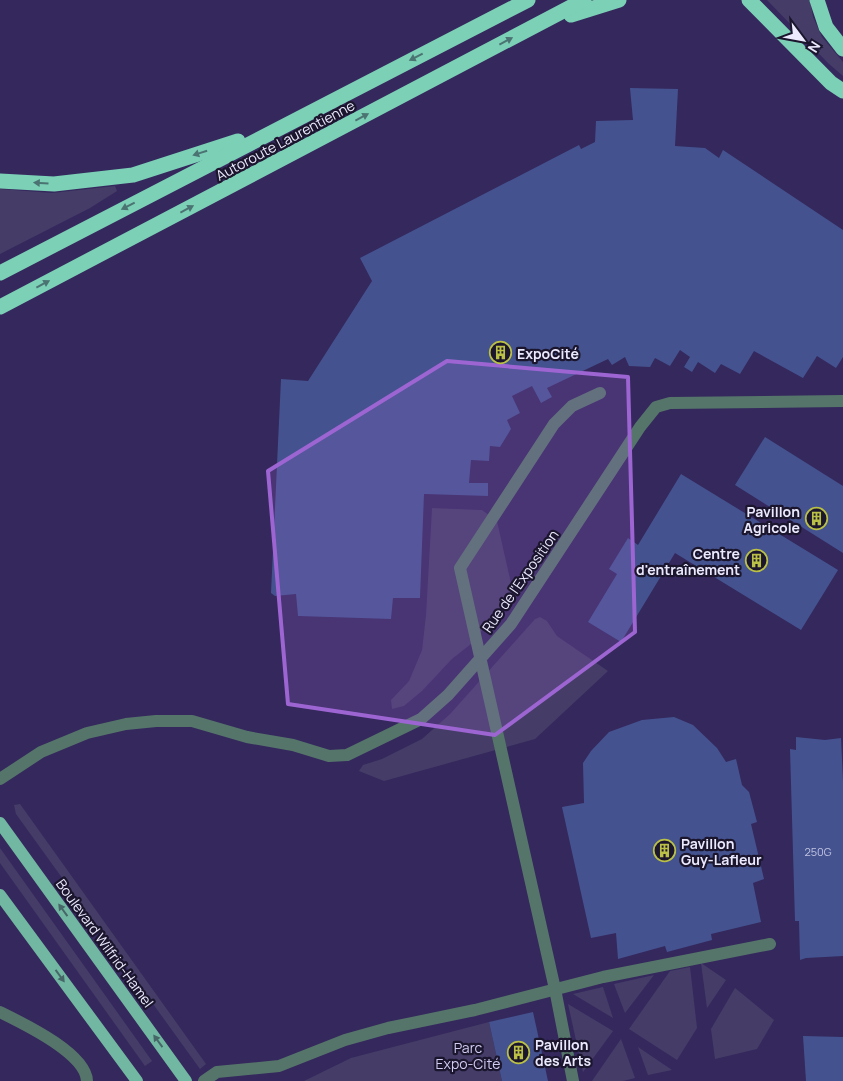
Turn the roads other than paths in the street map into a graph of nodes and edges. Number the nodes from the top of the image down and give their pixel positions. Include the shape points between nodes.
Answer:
1 (528, 0) edge
2 (584, 0) edge
3 (619, 0) edge
4 (750, 0) edge
5 (817, 0) edge
6 (536, 25) junction
7 (843, 49) edge
8 (843, 92) edge
9 (280, 127) junction
10 (0, 181) edge
11 (0, 273) edge
12 (0, 307) edge
13 (600, 393) dead end
14 (843, 401) edge
15 (480, 660) junction
16 (0, 779) edge
17 (0, 823) edge
18 (0, 895) edge
19 (770, 944) dead end
20 (554, 989) junction
21 (0, 1012) edge
22 (87, 1081) edge
23 (137, 1081) edge
24 (186, 1081) edge
25 (204, 1081) edge
26 (573, 1081) edge

1 -> 9 highway, Autoroute Laurentienne
2 - 6 highway, Autoroute Laurentienne
3 - 6 highway
4 - 8 highway
5 - 7 highway via 826,27
12 -> 6 highway, Autoroute Laurentienne
9 -> 10 highway via 134,175 54,184
9 -> 11 highway, Autoroute Laurentienne
13 - 15 street via 572,406 554,424 460,568
14 - 15 street, Rue de l'Exposition via 670,403 656,407 514,619
15 - 16 street, Rue de l'Exposition via 421,719 347,755 329,756 192,721 156,721 87,733 41,752
15 - 20 street
24 -> 17 main road, Boulevard Wilfrid-Hamel
18 -> 23 main road
19 - 20 street
20 - 25 street via 356,1036 280,1066 217,1072
20 - 26 street
21 - 22 street via 57,1043 79,1063

